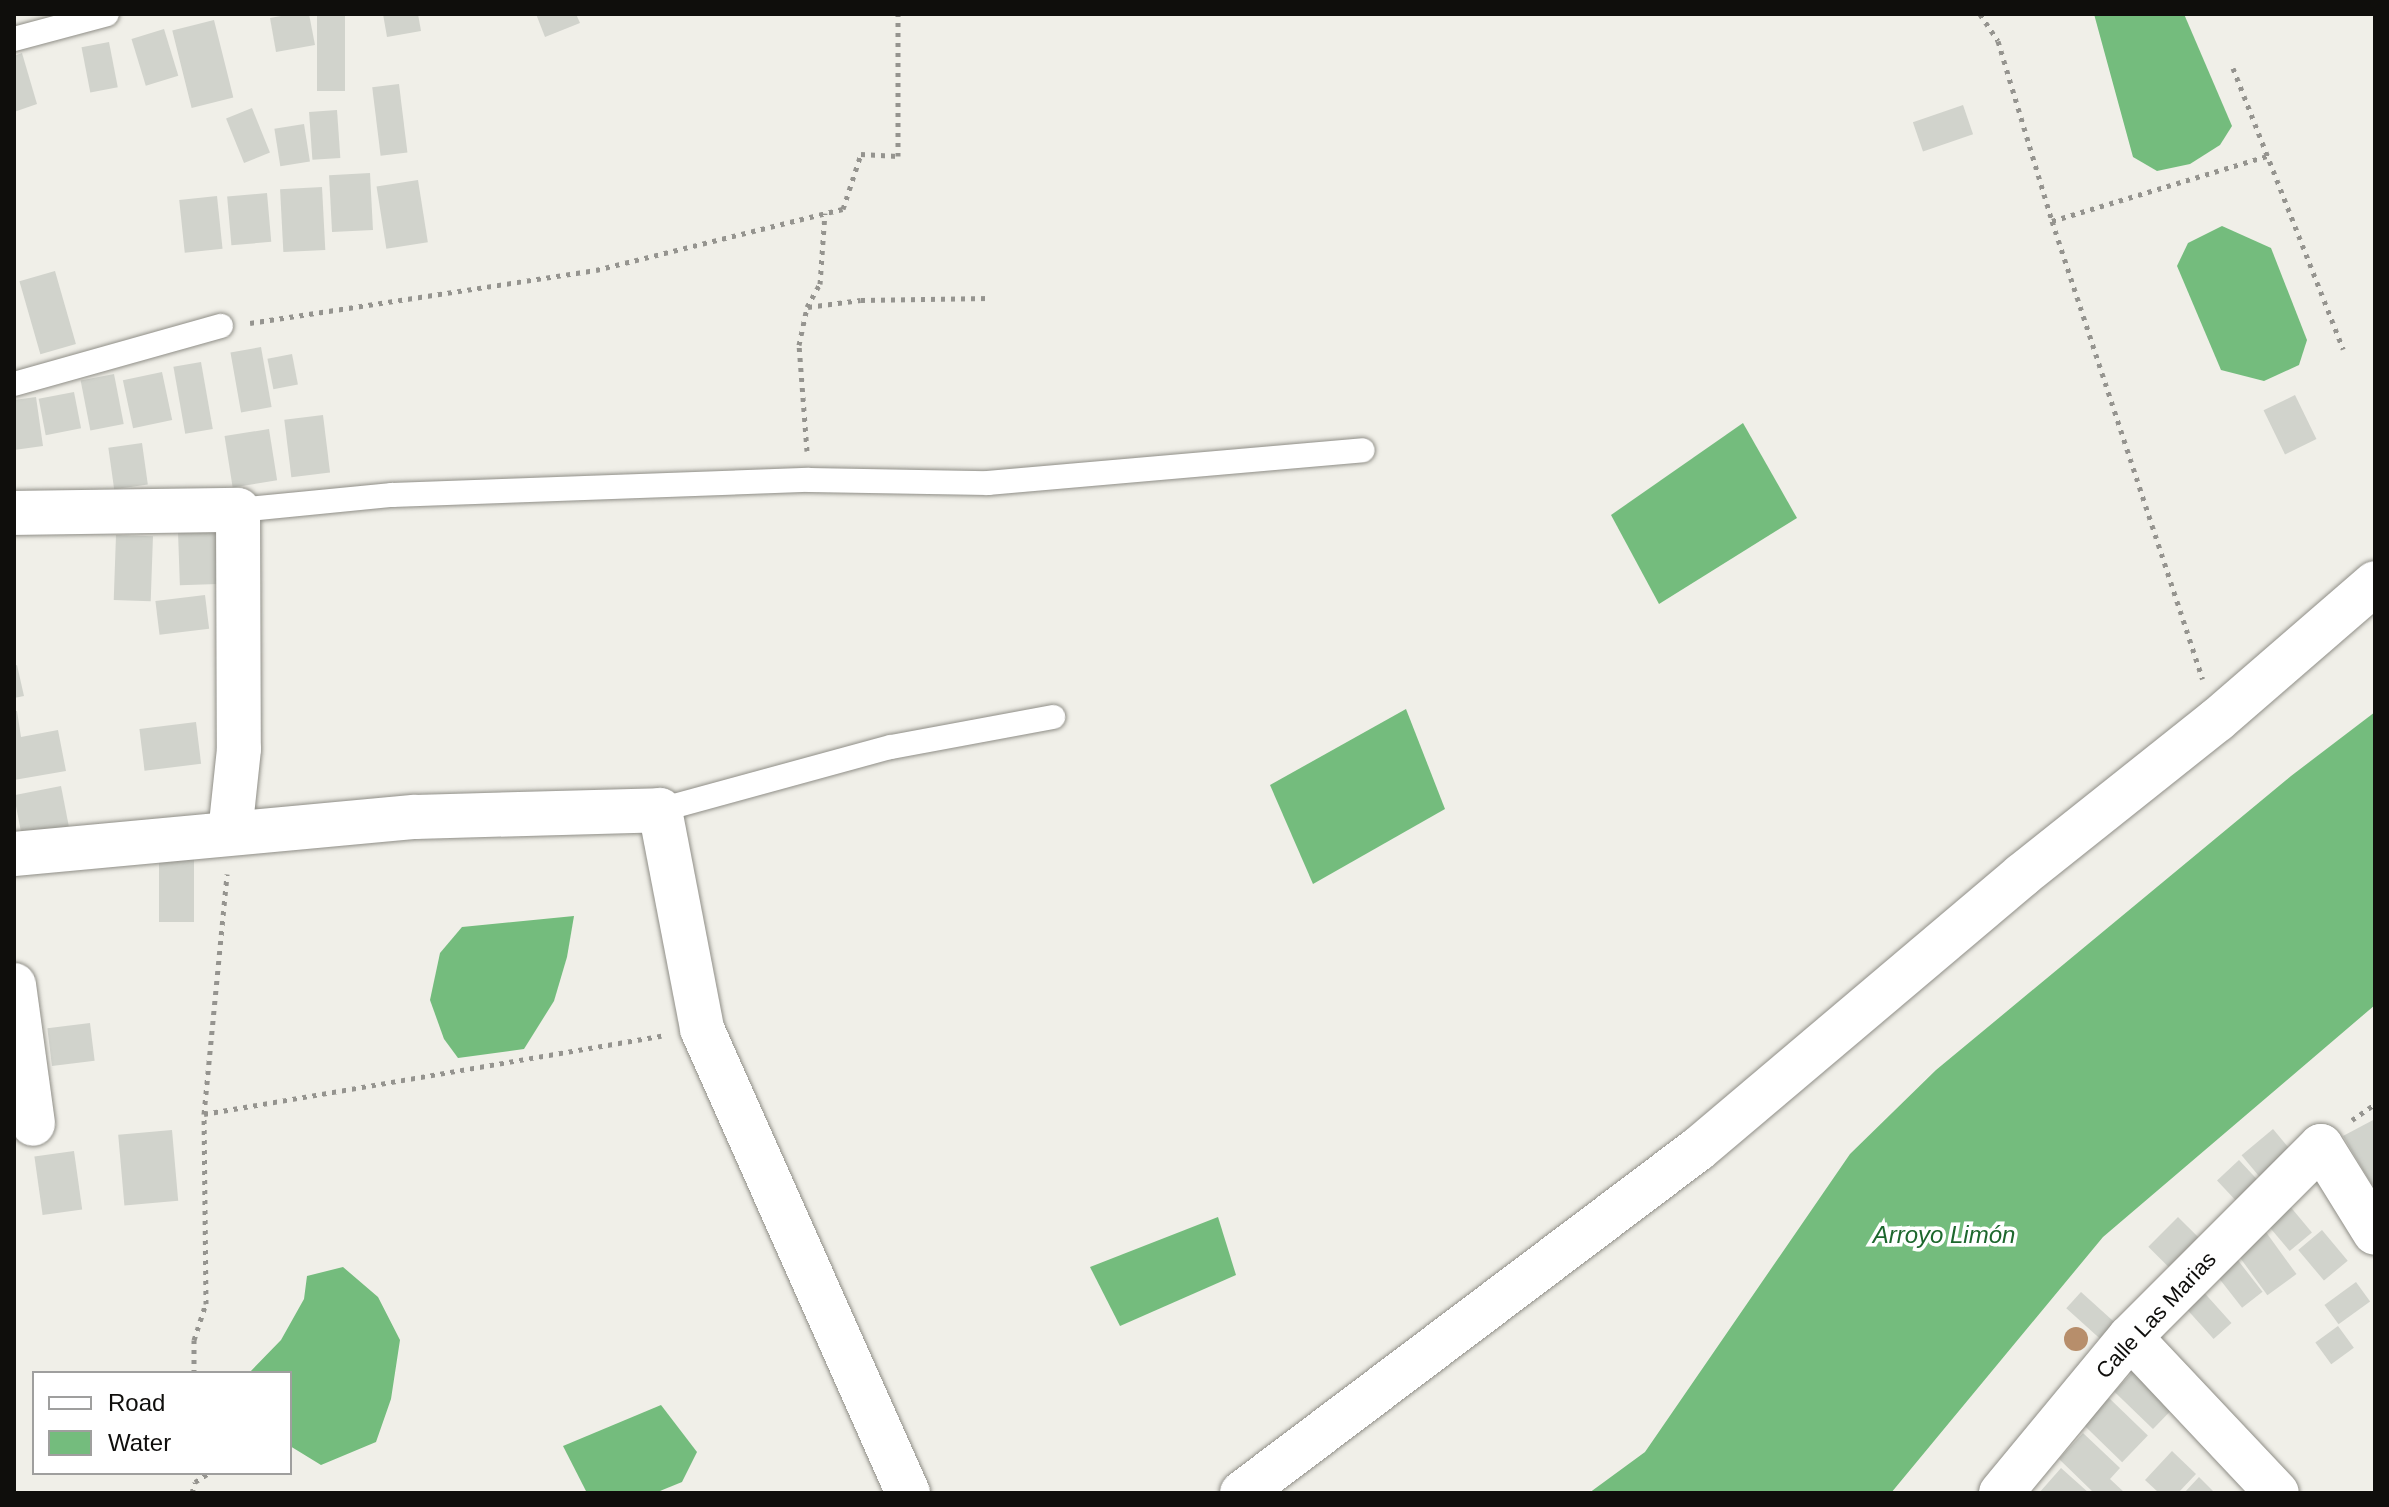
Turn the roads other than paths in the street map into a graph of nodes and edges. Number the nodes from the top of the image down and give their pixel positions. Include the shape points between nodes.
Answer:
1 (107, 14) edge
2 (14, 39) edge
3 (221, 326) road end
4 (14, 384) edge
5 (1363, 450) dead end
6 (238, 510) junction
7 (14, 513) edge
8 (2375, 583) edge
9 (1053, 717) dead end
10 (660, 810) junction
11 (230, 833) junction
12 (14, 854) edge
13 (14, 985) edge
14 (33, 1124) dead end
15 (2375, 1233) edge
16 (2130, 1337) junction
17 (908, 1493) edge
18 (1242, 1493) edge
19 (2001, 1493) edge
20 (2277, 1493) edge

1 - 2 lane
3 - 4 lane
5 - 6 lane via 988,483 809,480 392,495
6 - 7 street
6 - 11 street via 239,749
8 - 18 street via 1698,1149
9 - 10 lane via 891,747
10 - 11 street via 415,817
10 - 17 street via 702,1029
11 - 12 street
13 - 14 street
15 - 16 street, Calle Las Marias via 2321,1146
16 - 19 street, Calle Las Marias
16 - 20 street

